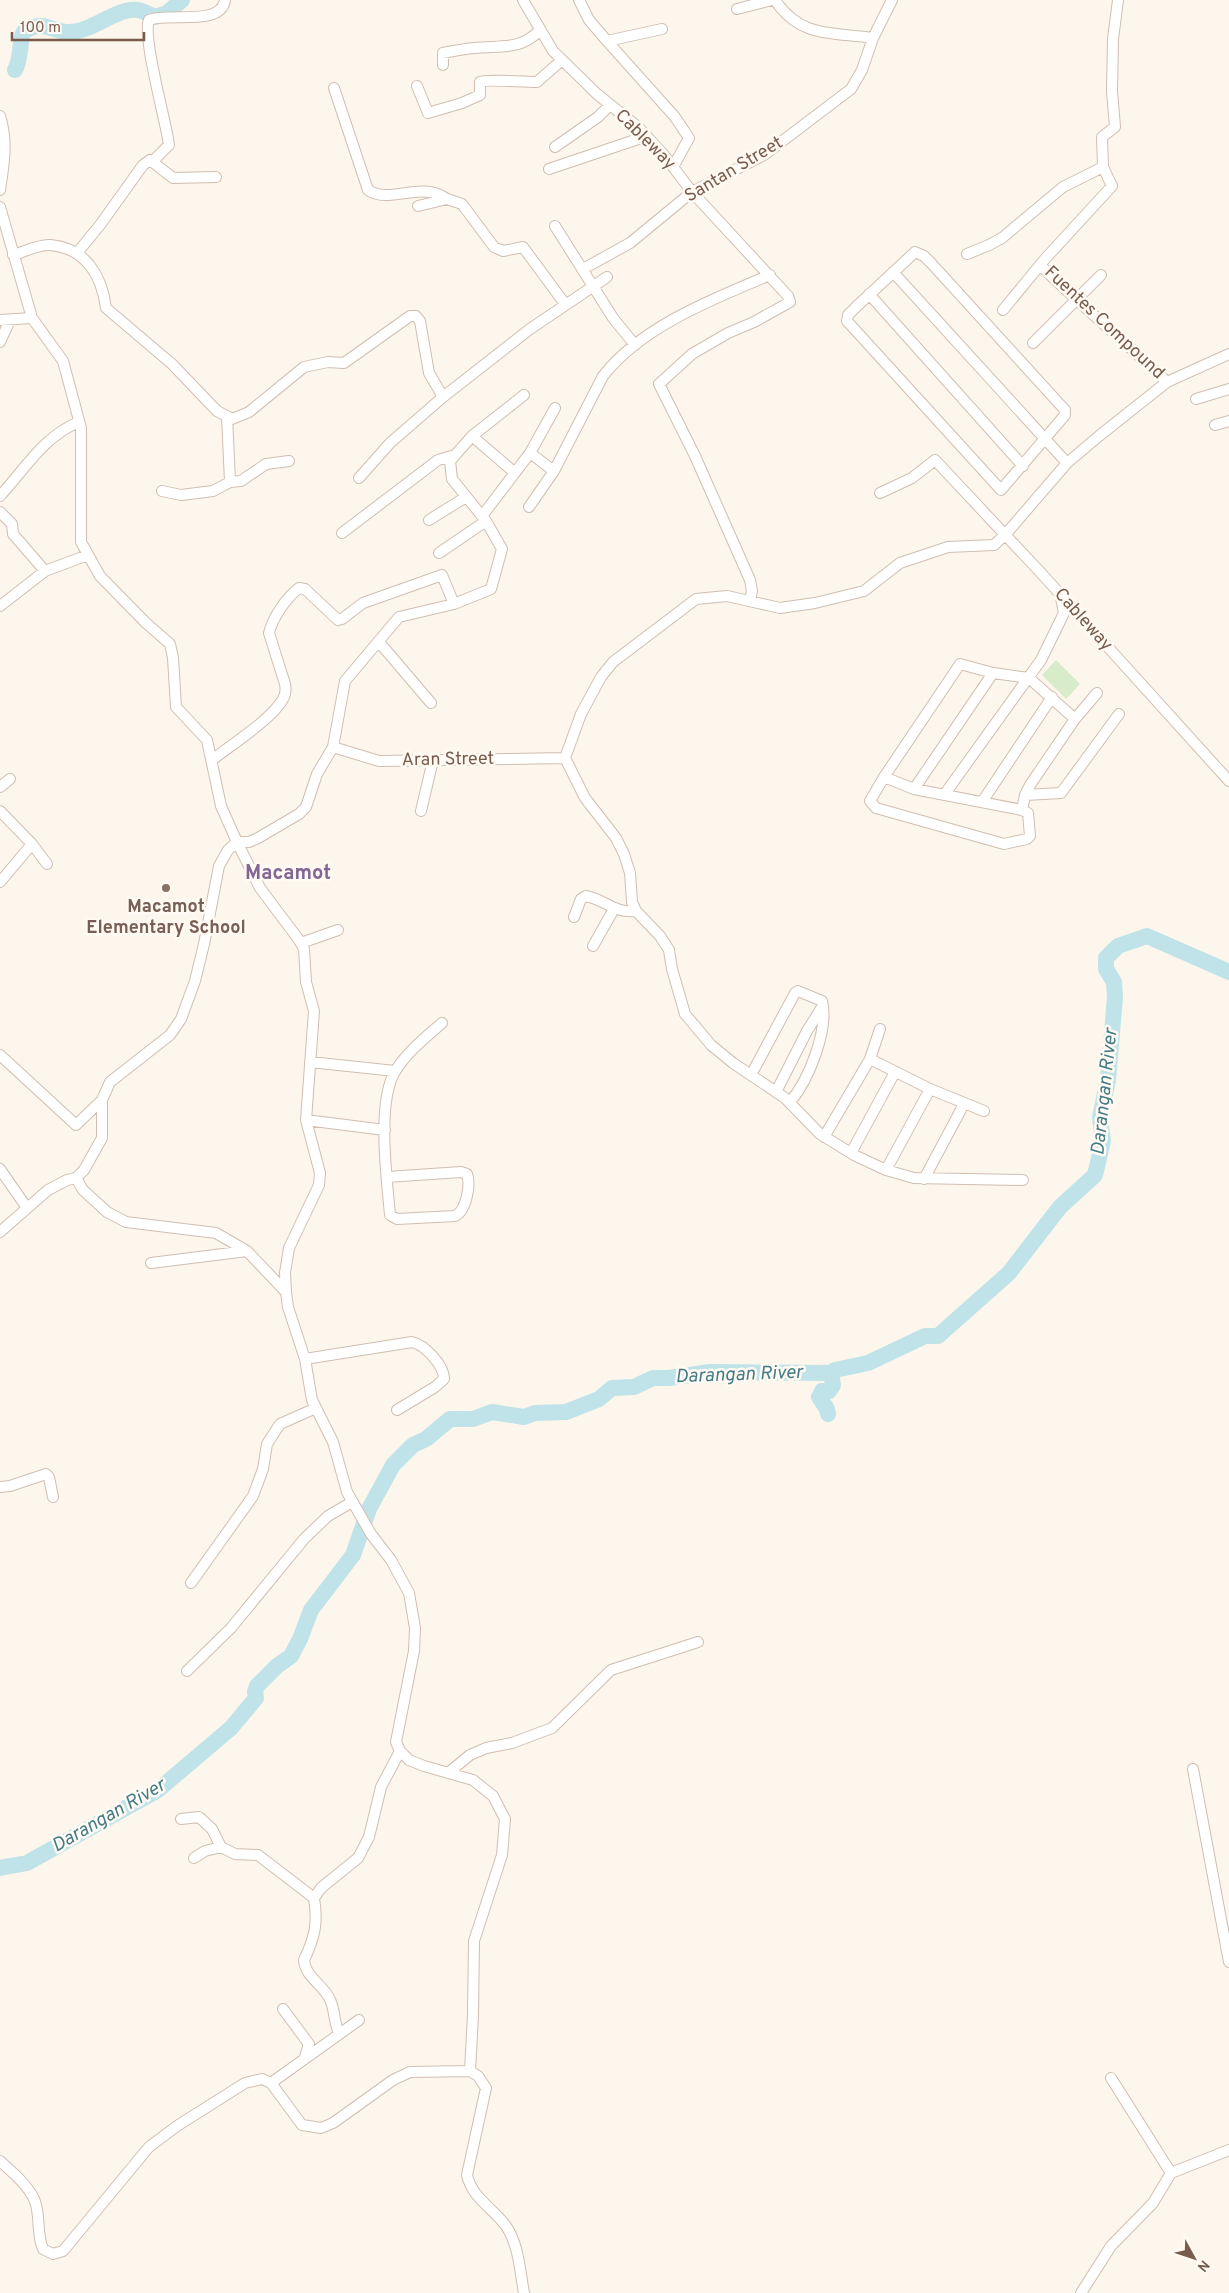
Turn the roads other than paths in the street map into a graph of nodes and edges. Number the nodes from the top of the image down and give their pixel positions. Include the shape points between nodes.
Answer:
1 (225, 0) edge
2 (579, 0) edge
3 (774, 0) edge
4 (892, 0) edge
5 (1118, 0) edge
6 (527, 1) edge
7 (737, 9) dead end
8 (662, 29) dead end
9 (540, 30) junction
10 (873, 38) junction
11 (607, 41) junction
12 (562, 60) junction
13 (443, 65) dead end
14 (418, 86) dead end
15 (334, 88) dead end
16 (610, 105) junction
17 (0, 116) edge
18 (647, 136) junction
19 (555, 147) dead end
20 (153, 161) junction
21 (673, 166) junction
22 (1103, 167) junction
23 (549, 169) dead end
24 (216, 177) dead end
25 (0, 190) edge
26 (692, 192) junction
27 (447, 200) junction
28 (418, 206) dead end
29 (0, 207) edge
30 (556, 226) dead end
31 (78, 253) junction
32 (967, 254) dead end
33 (13, 255) junction
34 (1040, 265) junction
35 (583, 268) junction
36 (893, 272) junction
37 (1101, 274) dead end
38 (770, 275) junction
39 (607, 277) dead end
40 (592, 285) junction
41 (869, 294) junction
42 (1076, 300) junction
43 (565, 304) junction
44 (1003, 310) dead end
45 (32, 318) junction
46 (5, 320) edge
47 (0, 342) edge
48 (1034, 343) dead end
49 (635, 345) junction
50 (1229, 354) edge
51 (1168, 382) junction
52 (1229, 389) edge
53 (524, 395) dead end
54 (443, 397) junction
55 (1196, 399) dead end
56 (555, 408) dead end
57 (227, 416) junction
58 (1229, 421) edge
59 (79, 422) junction
60 (1215, 425) dead end
61 (472, 436) junction
62 (1045, 439) junction
63 (530, 454) junction
64 (455, 455) junction
65 (289, 461) dead end
66 (1067, 463) junction
67 (1023, 466) junction
68 (554, 470) junction
69 (515, 473) junction
70 (359, 478) dead end
71 (230, 482) junction
72 (162, 491) dead end
73 (880, 493) dead end
74 (0, 496) edge
75 (466, 497) junction
76 (529, 508) dead end
77 (0, 512) edge
78 (484, 519) junction
79 (428, 520) dead end
80 (342, 532) dead end
81 (1005, 536) junction
82 (439, 552) dead end
83 (88, 554) junction
84 (45, 570) junction
85 (1060, 595) junction
86 (750, 600) junction
87 (454, 604) junction
88 (0, 606) edge
89 (380, 642) junction
90 (993, 673) junction
91 (1029, 678) junction
92 (1097, 692) dead end
93 (1052, 697) junction
94 (431, 703) dead end
95 (1118, 714) dead end
96 (1075, 719) junction
97 (333, 747) junction
98 (565, 758) junction
99 (212, 760) junction
100 (433, 760) junction
101 (884, 777) junction
102 (10, 779) dead end
103 (1229, 781) edge
104 (0, 787) edge
105 (914, 789) junction
106 (944, 795) junction
107 (1025, 795) junction
108 (982, 802) junction
109 (1022, 810) junction
110 (0, 811) edge
111 (421, 811) dead end
112 (237, 842) junction
113 (32, 844) junction
114 (47, 864) dead end
115 (0, 882) edge
116 (614, 909) junction
117 (636, 911) junction
118 (574, 918) dead end
119 (338, 930) dead end
120 (301, 943) junction
121 (594, 946) dead end
122 (823, 1005) junction
123 (442, 1023) dead end
124 (880, 1029) dead end
125 (0, 1056) edge
126 (870, 1059) junction
127 (310, 1062) junction
128 (395, 1071) junction
129 (895, 1072) junction
130 (751, 1075) junction
131 (930, 1090) junction
132 (776, 1092) junction
133 (102, 1100) junction
134 (790, 1102) junction
135 (964, 1104) junction
136 (984, 1111) dead end
137 (306, 1120) junction
138 (385, 1130) junction
139 (824, 1137) junction
140 (851, 1153) junction
141 (0, 1169) edge
142 (886, 1170) junction
143 (387, 1177) junction
144 (76, 1178) junction
145 (924, 1179) junction
146 (1023, 1180) dead end
147 (27, 1208) junction
148 (0, 1232) edge
149 (247, 1251) junction
150 (151, 1263) dead end
151 (286, 1292) junction
152 (305, 1359) junction
153 (316, 1408) junction
154 (396, 1410) dead end
155 (0, 1487) edge
156 (53, 1497) dead end
157 (354, 1505) junction
158 (191, 1583) dead end
159 (698, 1642) dead end
160 (187, 1671) dead end
161 (400, 1751) junction
162 (1193, 1769) dead end
163 (448, 1773) junction
164 (181, 1819) dead end
165 (221, 1848) junction
166 (194, 1858) dead end
167 (314, 1898) junction
168 (1229, 1962) edge
169 (283, 2009) dead end
170 (359, 2020) dead end
171 (339, 2033) junction
172 (304, 2058) junction
173 (470, 2071) junction
174 (1111, 2078) dead end
175 (271, 2083) junction
176 (1229, 2150) edge
177 (0, 2161) edge
178 (1171, 2174) junction
179 (524, 2293) edge
180 (1080, 2293) edge

1 - 20 street via 218,13 212,15 166,16 149,20 154,74 169,145
2 - 11 street via 589,20
3 - 7 street
3 - 10 street via 784,13 806,29
4 - 10 street, Santan Street
5 - 22 street, Fuentes Compound via 1113,39 1115,127 1102,137
6 - 9 street, Cableway
8 - 11 street
9 - 12 street, Cableway
9 - 13 street via 531,39 514,46 443,53
10 - 26 street, Santan Street via 862,70 851,89 764,155
11 - 21 street via 675,117 688,138
12 - 14 street via 537,82 485,79 480,82 480,95 437,112 428,113
12 - 16 street, Cableway
15 - 27 street via 368,190 383,196 429,192
16 - 18 street, Cableway
16 - 19 street
17 - 25 street via 5,154
18 - 21 street, Cableway
18 - 23 street
20 - 24 street via 173,178
20 - 31 street via 142,164
21 - 26 street, Cableway
22 - 32 street via 1063,186 1002,238
22 - 34 street, Fuentes Compound via 1112,186
26 - 35 street, Santan Street via 630,243
26 - 38 street, Cableway
27 - 28 street
27 - 43 street via 462,204 494,247 503,251 523,247
29 - 33 street
30 - 35 street
31 - 33 street via 49,245
31 - 57 street via 90,263 104,289 106,308 172,364 217,411
33 - 45 street
34 - 42 street, Fuentes Compound
34 - 44 street
35 - 40 street
36 - 41 street
36 - 62 street
36 - 62 street via 915,252 924,256 1065,410
37 - 42 street
38 - 49 street via 684,313
38 - 86 street, Cableway via 790,302 692,354 659,384 750,580
39 - 40 street
40 - 43 street
40 - 49 street
41 - 67 street
41 - 67 street via 846,318 857,334 998,489 1004,489
42 - 48 street
42 - 51 street, Fuentes Compound
43 - 54 street
45 - 46 street
45 - 59 street via 63,362
46 - 47 street
49 - 68 street via 603,376
50 - 51 street
51 - 66 street
52 - 55 street
53 - 61 street
54 - 57 street via 429,373 420,321 416,316 410,316 344,363 328,362 304,367 249,412 232,419
54 - 70 street via 390,443
56 - 63 street
57 - 71 street
58 - 60 street
59 - 74 street via 47,441
59 - 83 street via 81,542
61 - 64 street
61 - 69 street
62 - 66 street
62 - 67 street
63 - 68 street
63 - 69 street
64 - 75 street via 450,461 452,479
64 - 80 street via 438,460
65 - 71 street via 266,464 241,481
66 - 81 street
68 - 76 street
69 - 78 street
71 - 72 street via 213,491 197,494
73 - 81 street, Cableway via 912,478 935,460
75 - 78 street
75 - 79 street
77 - 84 street via 12,524 13,534
78 - 82 street
78 - 87 street via 502,549 491,590
81 - 85 street, Cableway
81 - 86 street via 994,545 948,547 900,563 864,591 780,608
83 - 84 street
83 - 99 street via 100,576 170,644 176,707 207,740
84 - 88 street
85 - 91 street via 1064,613 1054,637
85 - 103 street, Cableway
86 - 98 street via 727,596 696,598 613,662 601,677 582,714
87 - 89 street via 399,617
87 - 99 street via 442,575 363,602 338,620 305,589 299,588 270,625 269,633 285,684 283,700
89 - 94 street
89 - 97 street via 345,681
90 - 91 street
90 - 101 street via 960,664
90 - 105 street
91 - 93 street
91 - 106 street
92 - 96 street
93 - 96 street
93 - 108 street
95 - 107 street via 1061,793
96 - 107 street
97 - 100 street, Aran Street via 379,761
97 - 112 street via 317,774 306,807 299,814 258,838
98 - 100 street, Aran Street
98 - 117 street via 585,798 616,838 624,854
99 - 112 street via 221,806
100 - 111 street
101 - 105 street
101 - 109 street via 870,801 876,808 1004,844 1030,836 1028,813
102 - 104 street
105 - 106 street
106 - 108 street
107 - 109 street
108 - 109 street
110 - 113 street
112 - 120 street via 260,888
112 - 133 street via 219,866 195,981 181,1019 170,1035 110,1082
113 - 114 street
113 - 115 street
116 - 117 street
116 - 118 street via 586,896 581,899
116 - 121 street
117 - 130 street via 669,950 685,1014 712,1045
119 - 120 street
120 - 127 street via 314,1011
122 - 130 street via 822,1000 798,991
122 - 132 street
122 - 134 street via 817,1051
123 - 128 street
124 - 126 street
125 - 133 street via 76,1125
126 - 129 street
126 - 139 street
127 - 128 street
127 - 137 street
128 - 138 street via 387,1096
129 - 131 street
129 - 140 street
130 - 132 street
131 - 135 street
131 - 142 street
132 - 134 street
133 - 144 street via 102,1138 90,1162
134 - 139 street
135 - 136 street
135 - 145 street
137 - 138 street
137 - 151 street via 320,1172 319,1184 289,1248
138 - 143 street
139 - 140 street
140 - 142 street
141 - 147 street
142 - 145 street
143 - 143 street via 461,1172 467,1174 469,1180 462,1210 455,1216 396,1219 390,1215
144 - 147 street via 48,1190
144 - 149 street via 83,1190 107,1212 126,1222 216,1233
145 - 146 street
147 - 148 street
149 - 150 street
149 - 151 street
151 - 152 street
152 - 153 street
152 - 154 street via 412,1342 419,1344 444,1373 444,1379
153 - 157 street via 333,1442 347,1492
153 - 158 street via 280,1424 267,1444 253,1496
155 - 156 street via 46,1474
157 - 160 street via 328,1516 304,1539 231,1628
157 - 161 street via 409,1593 415,1628 414,1652 396,1742
159 - 163 street via 611,1670 552,1728 512,1743 486,1748
161 - 163 street via 409,1760
161 - 167 street via 380,1787 369,1837 358,1858 321,1888
162 - 168 street
163 - 173 street via 473,1780 492,1796 505,1819 502,1855 474,1941
164 - 165 street via 199,1817 212,1829
165 - 166 street via 205,1851
165 - 167 street via 235,1854 258,1855
167 - 171 street via 317,1917 304,1964 331,2002
169 - 172 street via 309,2044
170 - 171 street
171 - 172 street
172 - 175 street
173 - 175 street via 410,2072 321,2128 302,2125
173 - 179 street via 486,2088 467,2175 469,2187 507,2227 517,2250
174 - 178 street
175 - 177 street via 262,2079 245,2083 177,2126 149,2148 63,2251 53,2254 43,2249 40,2242 35,2200
176 - 178 street
178 - 180 street via 1153,2203 1108,2250

